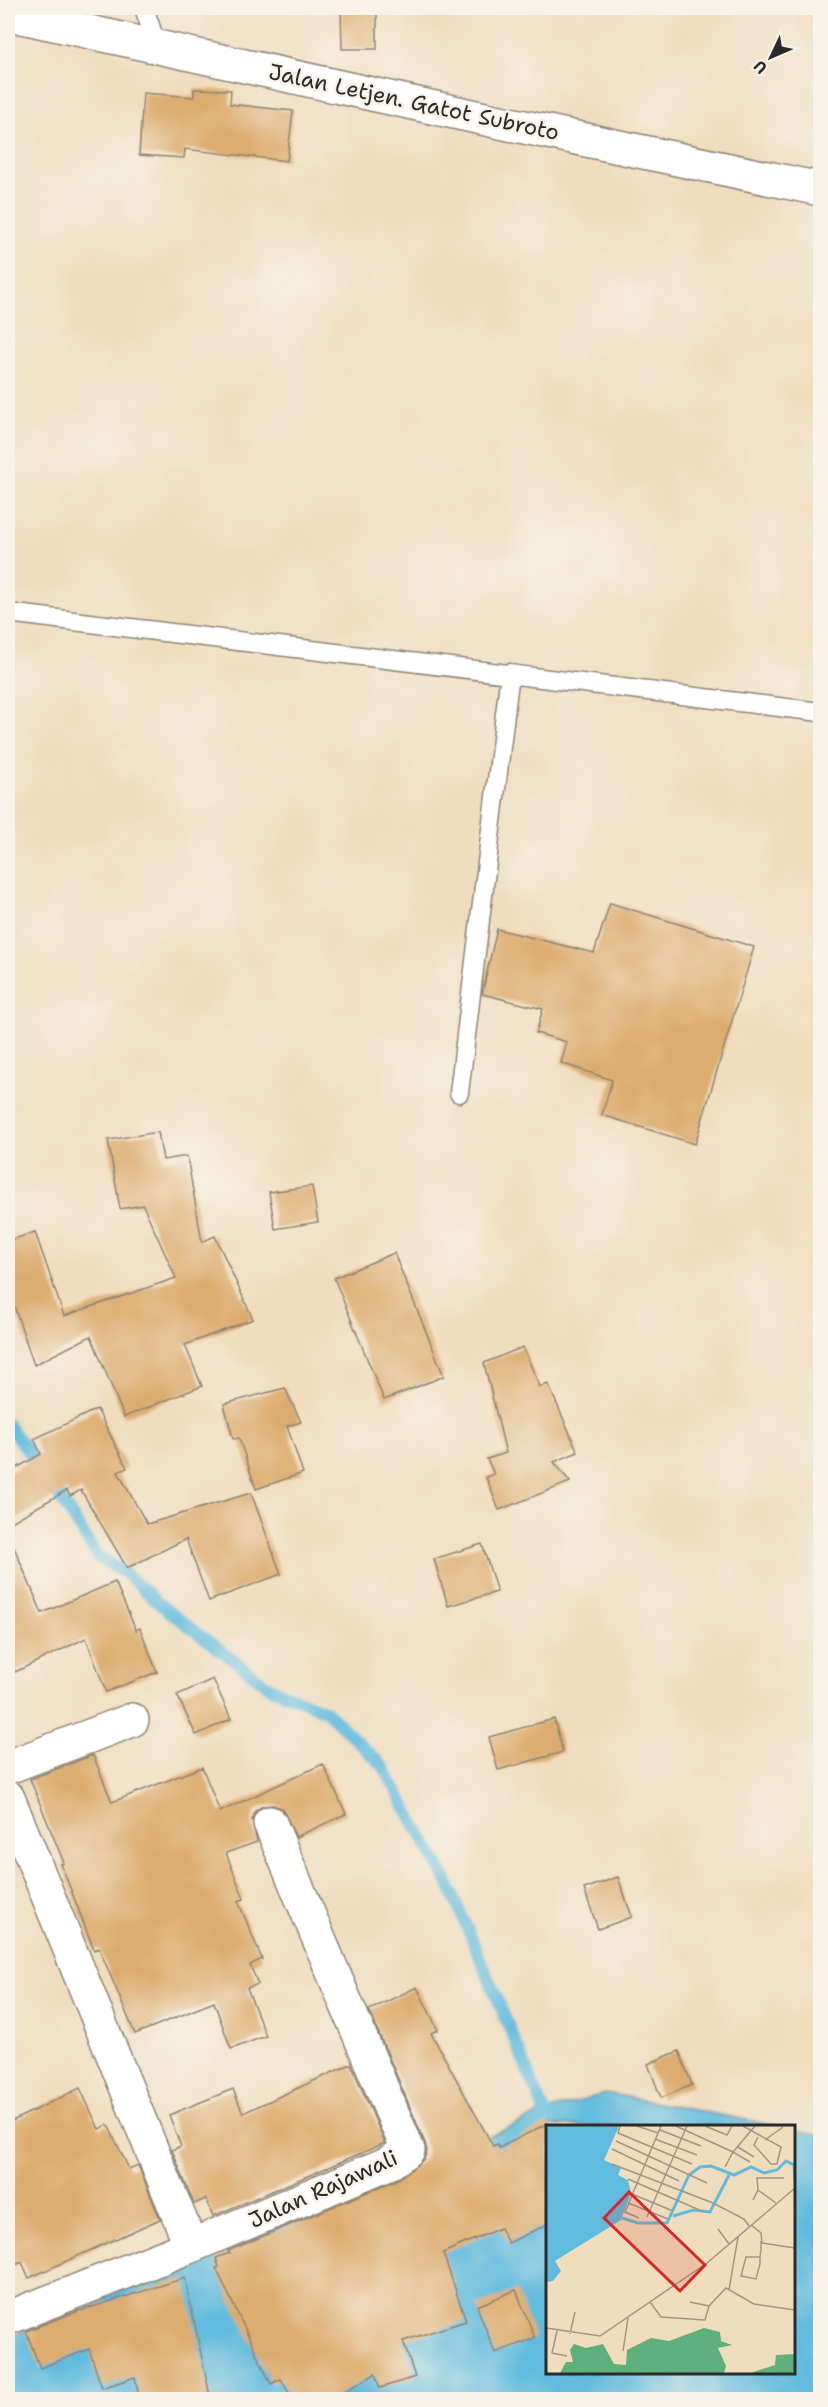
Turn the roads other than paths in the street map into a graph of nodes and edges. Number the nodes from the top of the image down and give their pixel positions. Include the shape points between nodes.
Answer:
1 (144, 8) edge
2 (8, 14) edge
3 (157, 46) junction
4 (820, 189) edge
5 (8, 613) edge
6 (510, 673) junction
7 (820, 712) edge
8 (459, 1093) dead end
9 (132, 1720) dead end
10 (8, 1767) edge
11 (8, 1798) edge
12 (270, 1823) dead end
13 (191, 2246) junction
14 (8, 2318) edge

1 - 3 lane
2 - 3 street, Jalan Letjen. Gatot Subroto
3 - 4 street, Jalan Letjen. Gatot Subroto
5 - 6 lane
6 - 7 lane
6 - 8 lane
9 - 10 street
11 - 13 street
12 - 13 street, Jalan Rajawali via 408,2150 391,2162
13 - 14 street, Jalan Rajawali

